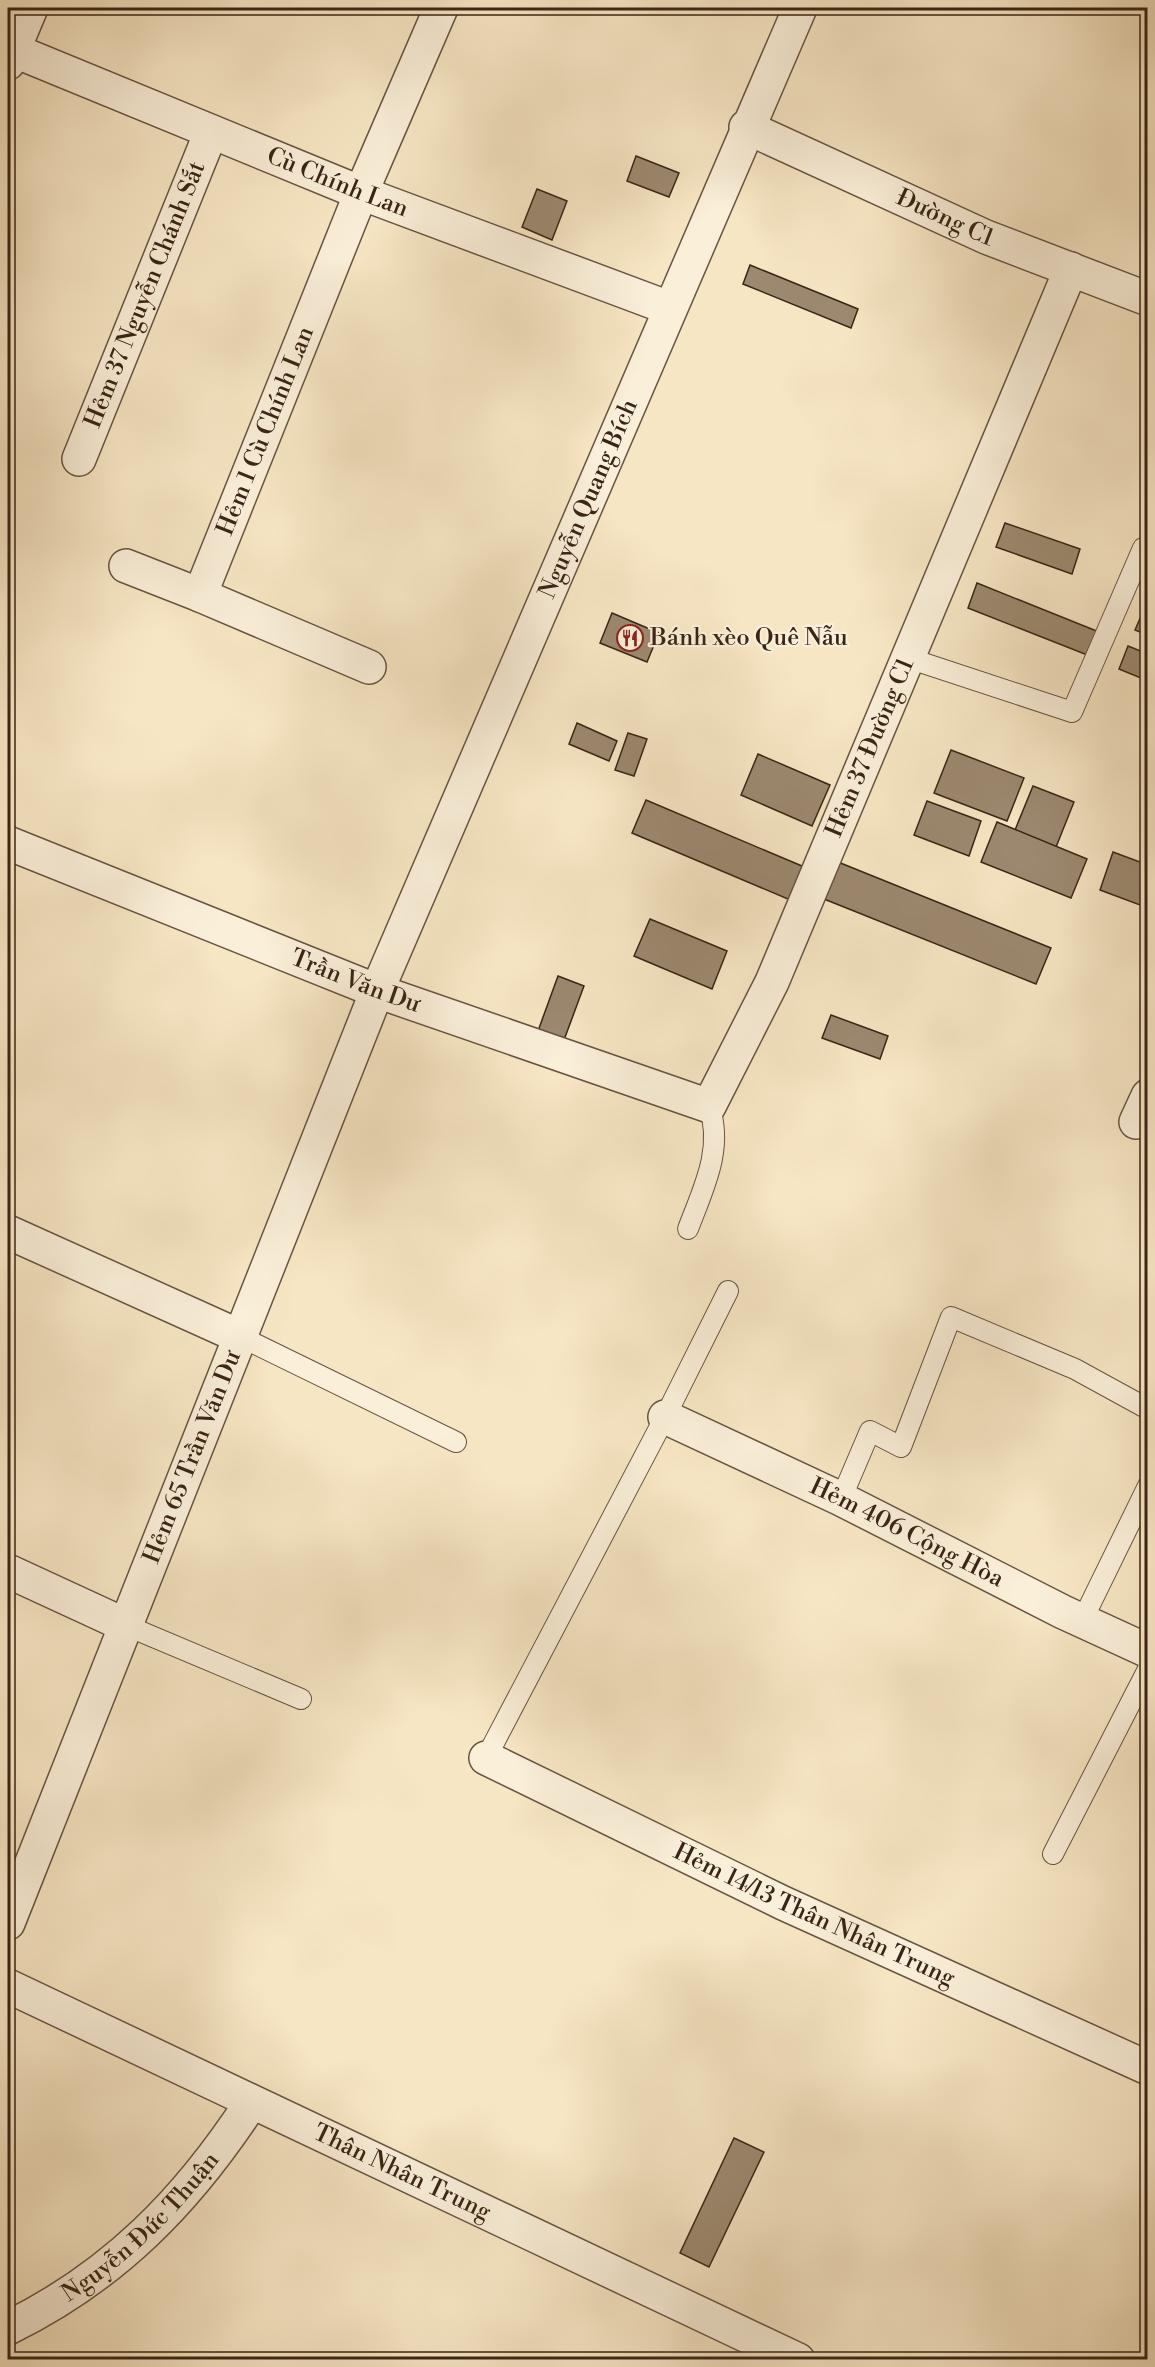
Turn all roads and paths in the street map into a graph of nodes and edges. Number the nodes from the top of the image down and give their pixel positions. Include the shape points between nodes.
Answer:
1 (31, 8) edge
2 (441, 8) edge
3 (800, 8) edge
4 (9, 54) edge
5 (746, 127) junction
6 (211, 132) junction
7 (361, 193) junction
8 (1071, 269) junction
9 (1148, 299) edge
10 (669, 308) junction
11 (79, 459) dead end
12 (1143, 548) dead end
13 (126, 566) dead end
14 (200, 595) junction
15 (908, 658) junction
16 (369, 667) dead end
17 (8, 843) edge
18 (377, 991) junction
19 (709, 1106) junction
20 (688, 1229) dead end
21 (8, 1232) edge
22 (728, 1291) dead end
23 (241, 1337) junction
24 (1148, 1409) edge
25 (665, 1417) junction
26 (456, 1442) dead end
27 (1148, 1486) edge
28 (841, 1499) junction
29 (8, 1571) edge
30 (1082, 1621) junction
31 (125, 1625) junction
32 (1148, 1652) edge
33 (1148, 1668) edge
34 (300, 1699) dead end
35 (486, 1758) joint
36 (1053, 1854) dead end
37 (8, 1923) edge
38 (8, 1986) edge
39 (1148, 2068) edge
40 (251, 2103) junction
41 (8, 2328) edge
42 (798, 2360) edge

1 - 4 street
2 - 7 street, Hẻm 1 Cù Chính Lan
3 - 5 street, Nguyễn Quang Bích
4 - 6 street, Cù Chính Lan
5 - 8 street, Đường C1 via 986,237
5 - 10 street, Nguyễn Quang Bích
6 - 7 street, Cù Chính Lan
6 - 11 street, Hẻm 37 Nguyễn Chánh Sắt
7 - 10 street, Cù Chính Lan
7 - 14 street, Hẻm 1 Cù Chính Lan
8 - 9 street, Đường C1
8 - 15 street, Hẻm 37 Đường C1
10 - 18 street, Nguyễn Quang Bích
12 - 15 lane via 1072,711
13 - 14 street
14 - 16 street
15 - 19 street, Hẻm 37 Đường C1 via 772,982
17 - 18 street, Trần Văn Dư
18 - 19 street, Trần Văn Dư
18 - 23 street, Hẻm 65 Trần Văn Dư
19 - 20 lane via 716,1126 712,1165
21 - 23 street
22 - 25 lane
23 - 26 lane
23 - 31 street, Hẻm 65 Trần Văn Dư
24 - 28 lane via 1075,1369 951,1317 901,1447 870,1431
25 - 28 street, Hẻm 406 Cộng Hòa
25 - 35 lane
27 - 30 lane
28 - 30 street, Hẻm 406 Cộng Hòa
29 - 31 street
30 - 32 street, Hẻm 406 Cộng Hòa
31 - 34 lane
31 - 37 street, Hẻm 65 Trần Văn Dư
33 - 36 lane
35 - 39 street, Hẻm 14/13 Thân Nhân Trung via 783,1903
38 - 40 street, Thân Nhân Trung
40 - 41 street, Nguyễn Đức Thuận via 210,2164 144,2235 62,2297
40 - 42 street, Thân Nhân Trung

